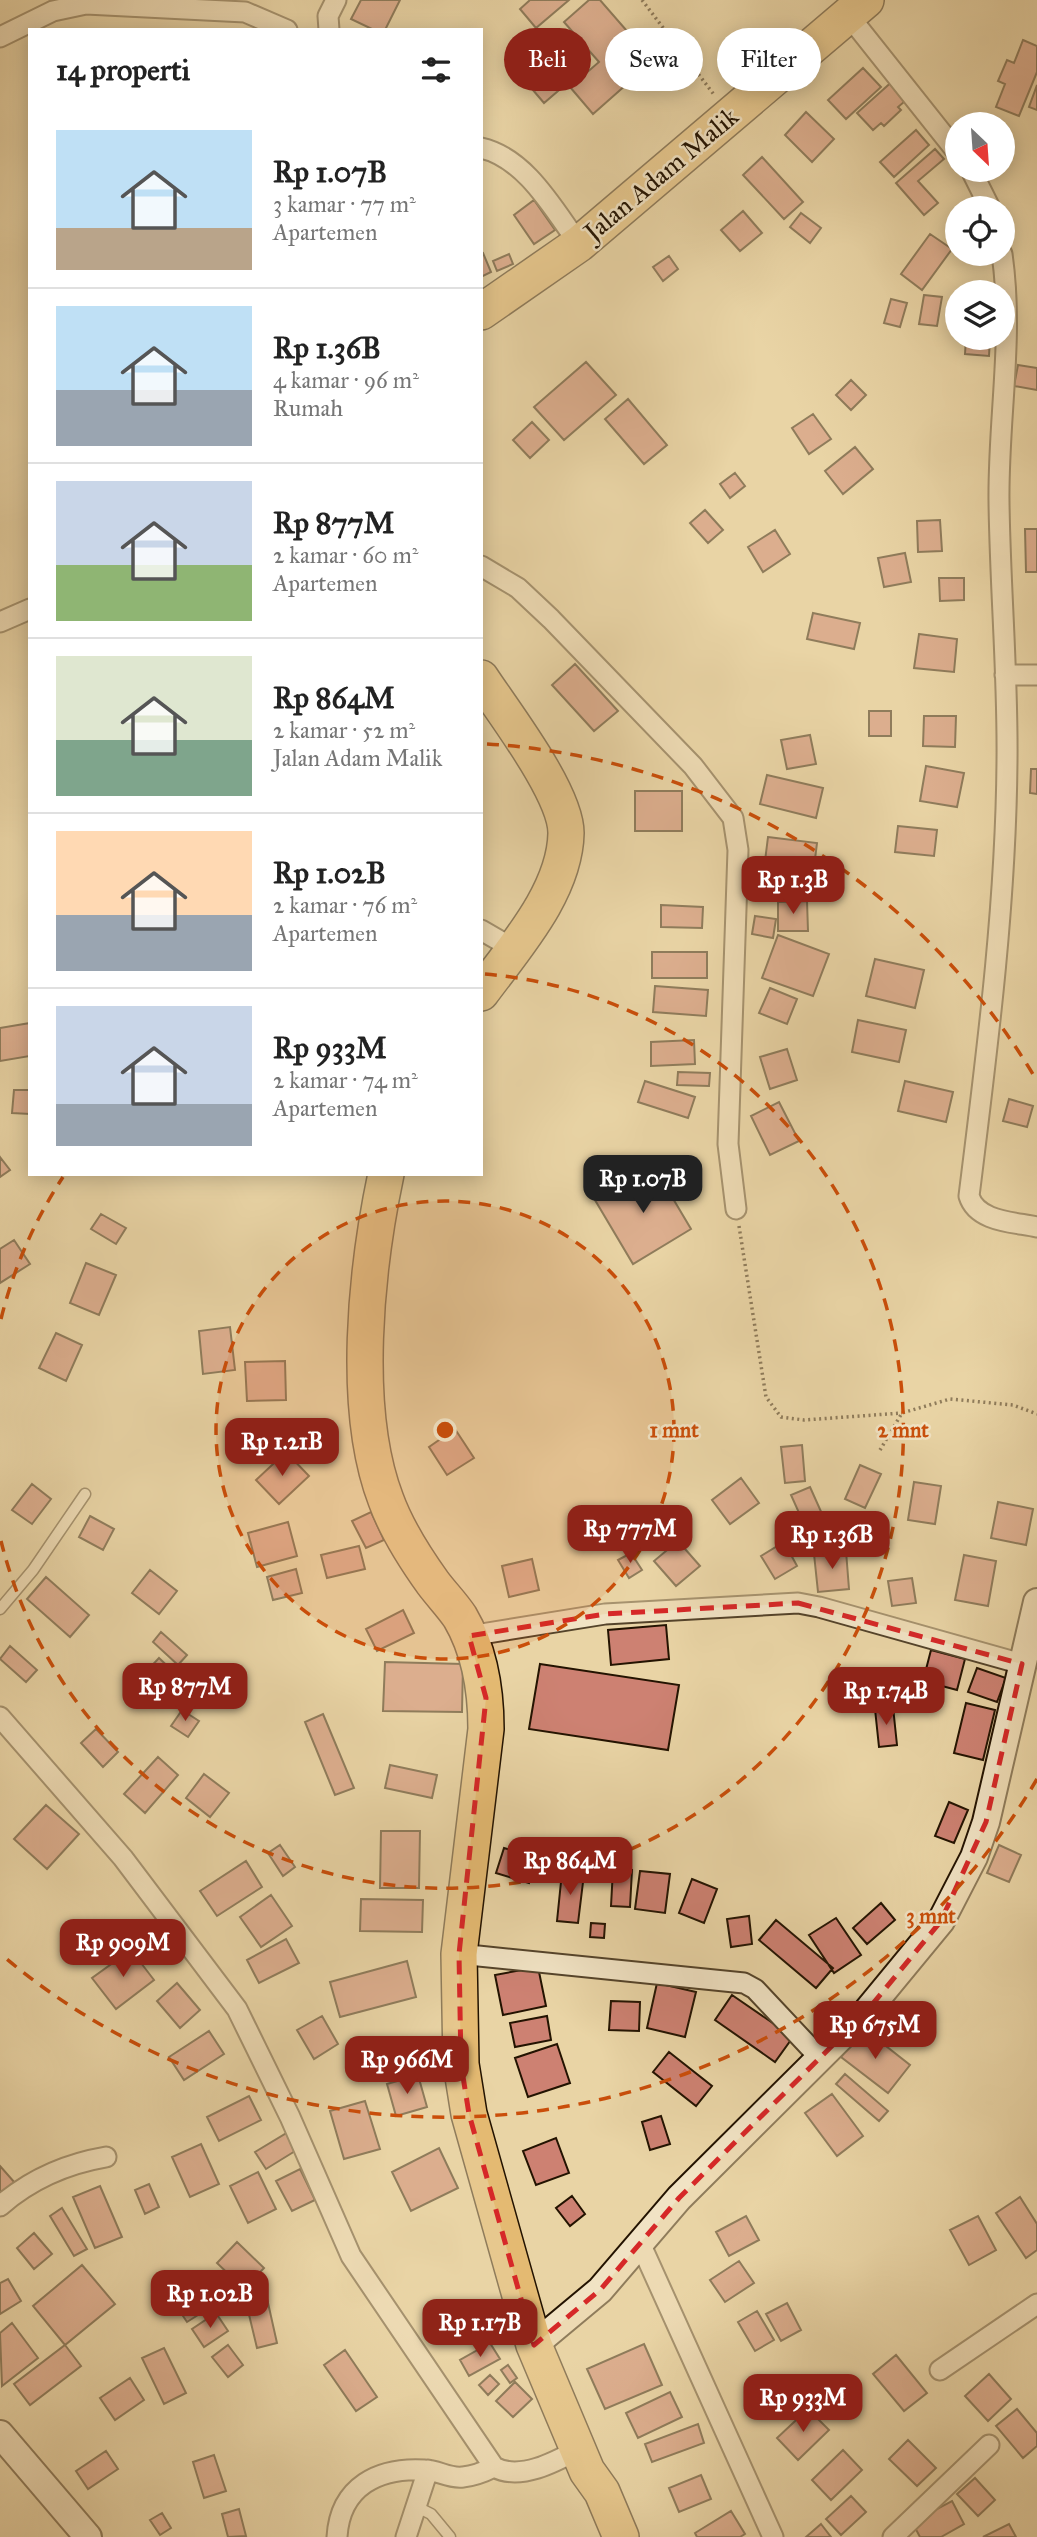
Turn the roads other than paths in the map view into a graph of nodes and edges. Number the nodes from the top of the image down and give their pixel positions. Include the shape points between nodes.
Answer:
1 (336, 0) edge
2 (858, 8) edge
3 (282, 28) edge
4 (329, 28) edge
5 (0, 37) edge
6 (945, 135) edge
7 (483, 148) edge
8 (579, 244) junction
9 (1004, 266) edge
10 (483, 311) edge
11 (483, 567) edge
12 (28, 610) edge
13 (0, 622) edge
14 (1037, 675) edge
15 (1005, 676) junction
16 (483, 681) edge
17 (483, 931) edge
18 (514, 949) junction
19 (483, 990) edge
20 (386, 1176) edge
21 (736, 1209) road end
22 (1037, 1227) edge
23 (85, 1494) dead end
24 (1037, 1602) edge
25 (0, 1609) edge
26 (470, 1636) junction
27 (1022, 1664) junction
28 (0, 1717) edge
29 (459, 1954) junction
30 (818, 2056) junction
31 (106, 2157) dead end
32 (0, 2206) edge
33 (640, 2243) junction
34 (1037, 2304) edge
35 (534, 2345) junction
36 (940, 2370) dead end
37 (0, 2434) edge
38 (989, 2445) dead end
39 (0, 2457) edge
40 (583, 2460) junction
41 (494, 2467) junction
42 (428, 2470) junction
43 (417, 2507) junction
44 (70, 2537) edge
45 (88, 2537) edge
46 (337, 2537) edge
47 (407, 2537) edge
48 (450, 2537) edge
49 (604, 2537) edge
50 (621, 2537) edge
51 (773, 2537) edge
52 (893, 2537) edge

1 - 4 street via 328,16
2 - 6 street
2 - 8 highway, Jalan Adam Malik
3 - 5 street via 244,12 86,4 53,10
7 - 8 street via 496,151 526,176
8 - 10 highway, Jalan Adam Malik
9 - 15 street via 1007,291 999,498
11 - 21 street via 518,588 551,619 693,766 733,818 737,850 728,1144
12 - 13 street
14 - 15 street
15 - 22 street via 1007,760 999,956 970,1196 976,1210 985,1216
16 - 18 highway via 553,791 566,832 555,879
17 - 18 street
18 - 19 highway
20 - 26 highway via 366,1336 367,1416 374,1464 406,1541
23 - 25 lane
24 - 27 main road
26 - 27 street via 605,1614 798,1604
26 - 29 highway via 486,1698 485,1729
27 - 30 main road via 986,1822 958,1891 941,1921 866,2012
28 - 41 street via 123,1858 237,2009 351,2256
29 - 30 street via 744,1983
29 - 35 highway via 461,2064 469,2114
30 - 33 main road
31 - 32 street via 47,2173
33 - 35 main road via 600,2290
33 - 51 street
34 - 36 street
35 - 40 highway
37 - 45 main road
38 - 52 street
39 - 44 main road
40 - 41 street via 515,2473
40 - 49 highway
40 - 50 highway
41 - 42 street via 465,2477
42 - 43 street
42 - 46 street via 386,2472 368,2479 346,2502
43 - 47 street
43 - 48 lane via 431,2514

